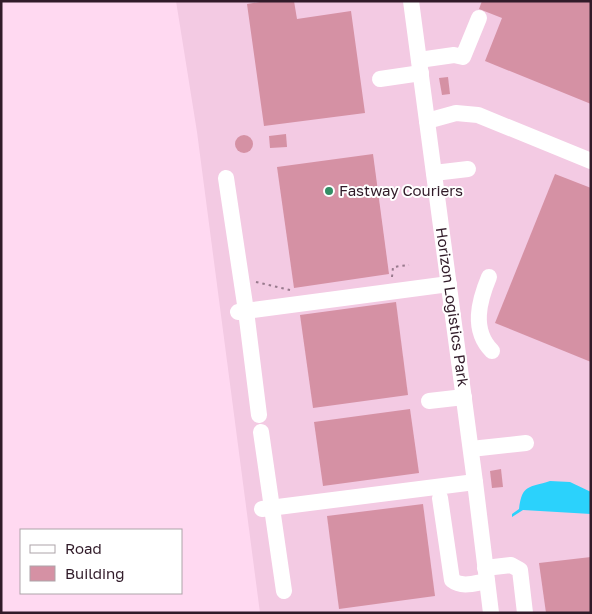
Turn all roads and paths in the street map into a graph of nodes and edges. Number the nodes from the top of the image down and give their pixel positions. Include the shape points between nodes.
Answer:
1 (411, 1) edge
2 (479, 18) dead end
3 (420, 66) junction
4 (380, 79) dead end
5 (427, 121) junction
6 (591, 161) edge
7 (468, 169) dead end
8 (434, 173) junction
9 (226, 178) dead end
10 (409, 265) dead end
11 (489, 276) dead end
12 (240, 278) junction
13 (384, 278) dead end
14 (449, 284) junction
15 (293, 291) dead end
16 (242, 312) junction
17 (480, 328) junction
18 (455, 331) junction
19 (492, 351) dead end
20 (464, 397) junction
21 (429, 401) dead end
22 (526, 443) dead end
23 (471, 450) junction
24 (475, 482) junction
25 (440, 498) dead end
26 (267, 508) junction
27 (486, 574) junction
28 (284, 591) dead end
29 (491, 613) edge
30 (525, 613) edge

1 - 3 street, Horizon Logistics Park
2 - 3 street via 464,57 454,55
3 - 4 street
3 - 5 street, Horizon Logistics Park
5 - 6 street via 456,113 478,116
5 - 8 street, Horizon Logistics Park
7 - 8 street
8 - 14 street, Horizon Logistics Park
9 - 12 street
10 - 13 path via 393,267 393,277
11 - 17 street via 480,297
12 - 15 path
12 - 16 street
14 - 16 street
14 - 18 street, Horizon Logistics Park
16 - 26 street via 260,423
17 - 18 street
17 - 19 street via 486,345
18 - 20 street, Horizon Logistics Park
20 - 21 street
20 - 23 street, Horizon Logistics Park
22 - 23 street
23 - 24 street, Horizon Logistics Park
24 - 26 street
24 - 27 street, Horizon Logistics Park
25 - 27 street via 452,580 463,585
26 - 28 street
27 - 29 street, Horizon Logistics Park
27 - 30 street via 511,565 520,570

